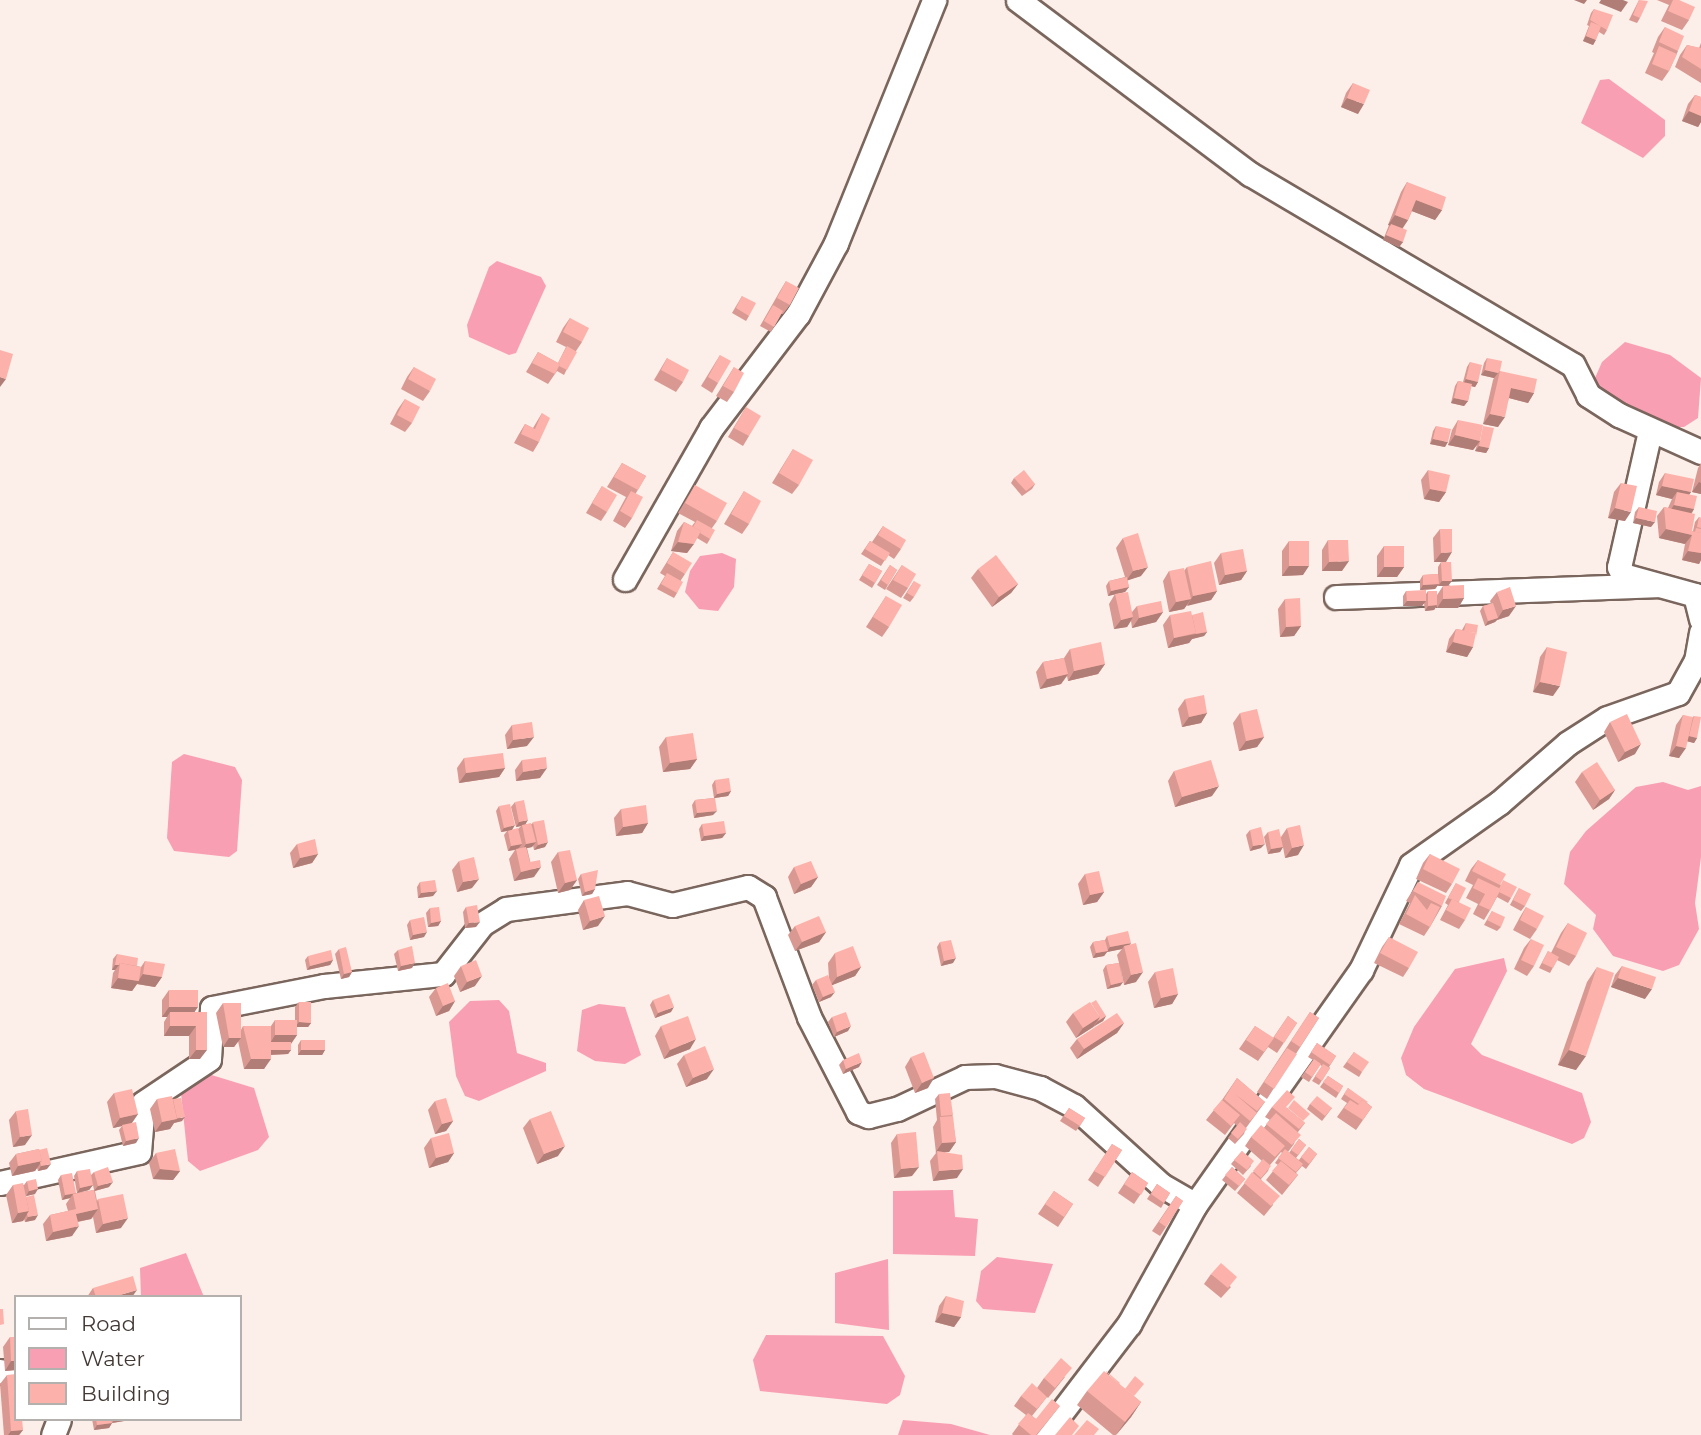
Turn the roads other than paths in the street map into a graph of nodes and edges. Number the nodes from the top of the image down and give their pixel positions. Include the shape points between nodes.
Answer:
1 (934, 0) edge
2 (1018, 0) edge
3 (1650, 431) junction
4 (1701, 452) edge
5 (625, 579) dead end
6 (1657, 585) junction
7 (1336, 597) dead end
8 (1701, 619) edge
9 (1701, 632) edge
10 (0, 1183) edge
11 (1195, 1205) junction
12 (1044, 1435) edge

1 - 5 street via 836,243 798,314 711,428
2 - 3 street via 1250,174 1573,365 1588,395
3 - 4 street
3 - 6 street via 1619,567 1623,575
6 - 7 street
6 - 8 street via 1695,595
9 - 11 street via 1696,661 1678,693 1607,718 1568,743 1499,803 1411,866 1361,970
10 - 11 street via 139,1152 143,1103 209,1059 212,1008 324,986 443,974 482,924 506,909 627,892 672,905 748,887 764,897 809,1017 858,1112 868,1116 897,1110 965,1076 995,1076 1040,1088 1074,1106 1161,1185
11 - 12 street via 1129,1324

